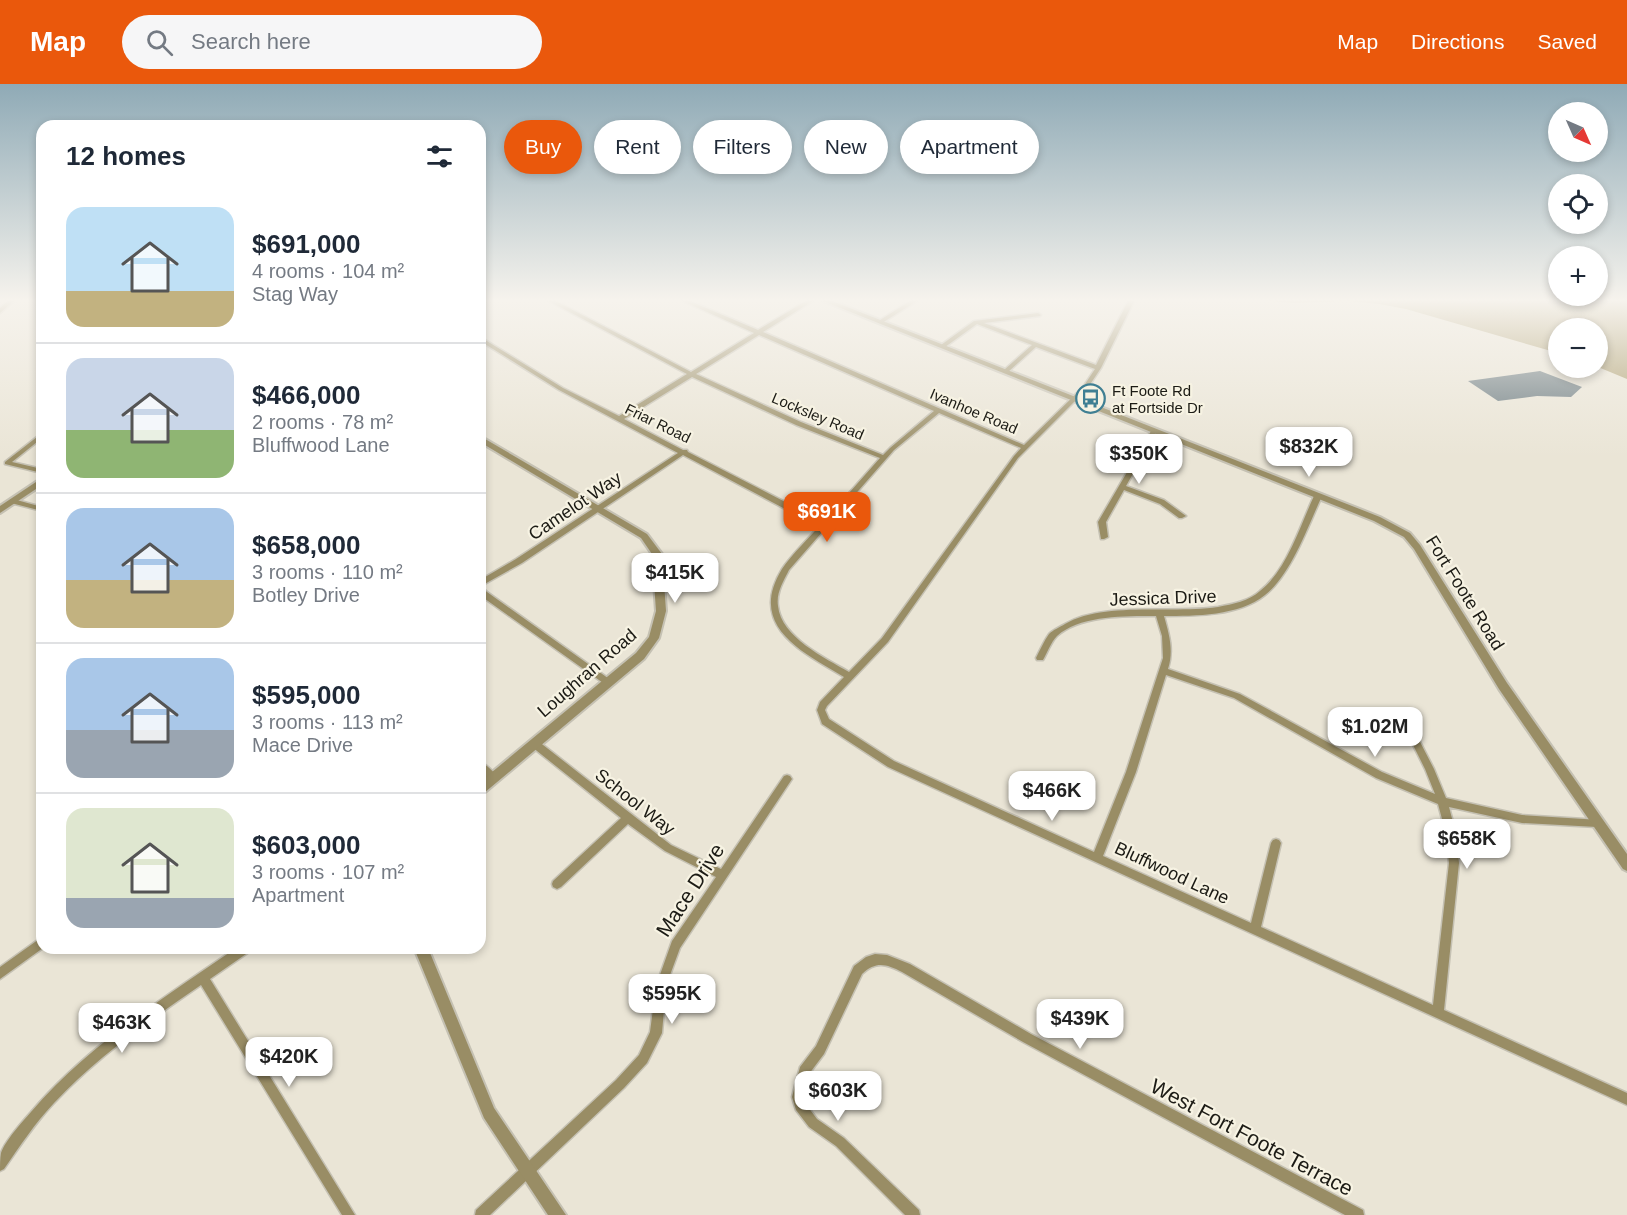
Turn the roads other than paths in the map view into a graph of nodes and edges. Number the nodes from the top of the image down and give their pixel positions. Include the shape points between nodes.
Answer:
1 (501, 352) edge
2 (647, 352) edge
3 (728, 352) edge
4 (802, 352) edge
5 (958, 352) edge
6 (1027, 352) edge
7 (1054, 352) edge
8 (1106, 352) edge
9 (1098, 368) junction
10 (1006, 371) junction
11 (693, 374) junction
12 (1075, 399) junction
13 (939, 411) junction
14 (620, 419) junction
15 (1154, 431) junction
16 (36, 440) edge
17 (486, 442) edge
18 (1024, 447) junction
19 (685, 451) junction
20 (885, 458) junction
21 (36, 470) edge
22 (36, 485) edge
23 (1123, 487) junction
24 (1318, 496) junction
25 (13, 501) junction
26 (36, 507) edge
27 (598, 508) junction
28 (0, 510) edge
29 (1182, 516) dead end
30 (828, 523) junction
31 (1104, 537) dead end
32 (486, 581) edge
33 (486, 594) edge
34 (1159, 614) junction
35 (1040, 658) dead end
36 (1163, 671) junction
37 (850, 676) junction
38 (609, 683) junction
39 (1414, 739) dead end
40 (535, 744) junction
41 (486, 771) edge
42 (494, 777) junction
43 (787, 779) dead end
44 (486, 784) edge
45 (1444, 802) junction
46 (628, 819) junction
47 (1597, 823) junction
48 (1276, 843) dead end
49 (1097, 857) junction
50 (1627, 865) edge
51 (722, 875) junction
52 (557, 884) dead end
53 (1255, 930) junction
54 (36, 947) edge
55 (236, 954) edge
56 (423, 954) edge
57 (0, 974) edge
58 (203, 977) junction
59 (1438, 1013) junction
60 (837, 1017) joint
61 (1627, 1099) edge
62 (0, 1165) edge
63 (527, 1171) junction
64 (349, 1215) edge
65 (481, 1215) edge
66 (558, 1215) edge
67 (914, 1215) edge
68 (1358, 1215) edge

1 - 14 street, Friar Road
2 - 11 street, Locksley Road
3 - 11 street
4 - 13 street, Ivanhoe Road
5 - 10 street, Fort Foote Road
6 - 10 street
7 - 9 street
8 - 9 street, Bluffwood Lane
9 - 12 street, Bluffwood Lane
10 - 12 street, Fort Foote Road
11 - 14 street
11 - 20 street, Locksley Road via 825,436
12 - 15 street, Fort Foote Road
12 - 18 street, Bluffwood Lane
13 - 18 street, Ivanhoe Road
13 - 20 street
14 - 19 street, Friar Road
15 - 23 street
15 - 24 street, Fort Foote Road
16 - 21 street via 7,464
17 - 27 street, Loughran Road
18 - 37 street, Bluffwood Lane via 885,640
19 - 27 street, Camelot Way
19 - 30 street, Friar Road via 790,508
20 - 30 street
22 - 25 street
23 - 29 street via 1162,502
23 - 31 street via 1102,522
24 - 34 street, Jessica Drive via 1275,580 1259,597 1223,611
24 - 47 street, Fort Foote Road via 1389,525 1412,541 1503,686
25 - 26 street
25 - 28 street
27 - 32 street, Camelot Way
27 - 38 street, Loughran Road via 644,536 659,561 658,630 649,648
30 - 37 street via 780,578 774,606 781,627 790,637
33 - 38 street
34 - 35 street, Jessica Drive via 1108,615 1069,623 1044,643
34 - 36 street via 1167,648
36 - 45 street via 1237,696 1379,776
36 - 49 street via 1131,772
37 - 49 street, Bluffwood Lane via 821,710 830,726 891,764
38 - 40 street, Loughran Road
39 - 45 street
40 - 42 street, Loughran Road
40 - 46 street, School Way
41 - 42 street
42 - 44 street, Loughran Road
43 - 51 street, Mace Drive
45 - 47 street via 1522,819
45 - 59 street via 1454,863
46 - 51 street, School Way via 668,848
46 - 52 street
47 - 50 street, Fort Foote Road
48 - 53 street
49 - 53 street, Bluffwood Lane
51 - 63 street, Mace Drive via 676,945 661,986 656,1034 643,1059
53 - 59 street, Bluffwood Lane
54 - 57 street
55 - 58 street
56 - 63 street via 489,1113
58 - 62 street via 70,1076 31,1119
58 - 64 street
59 - 61 street, Bluffwood Lane
60 - 67 street via 804,1071 798,1097 800,1106 813,1123 840,1142
60 - 68 street, West Fort Foote Terrace via 864,963 876,958 891,960 1069,1061
63 - 65 street, Mace Drive
63 - 66 street

